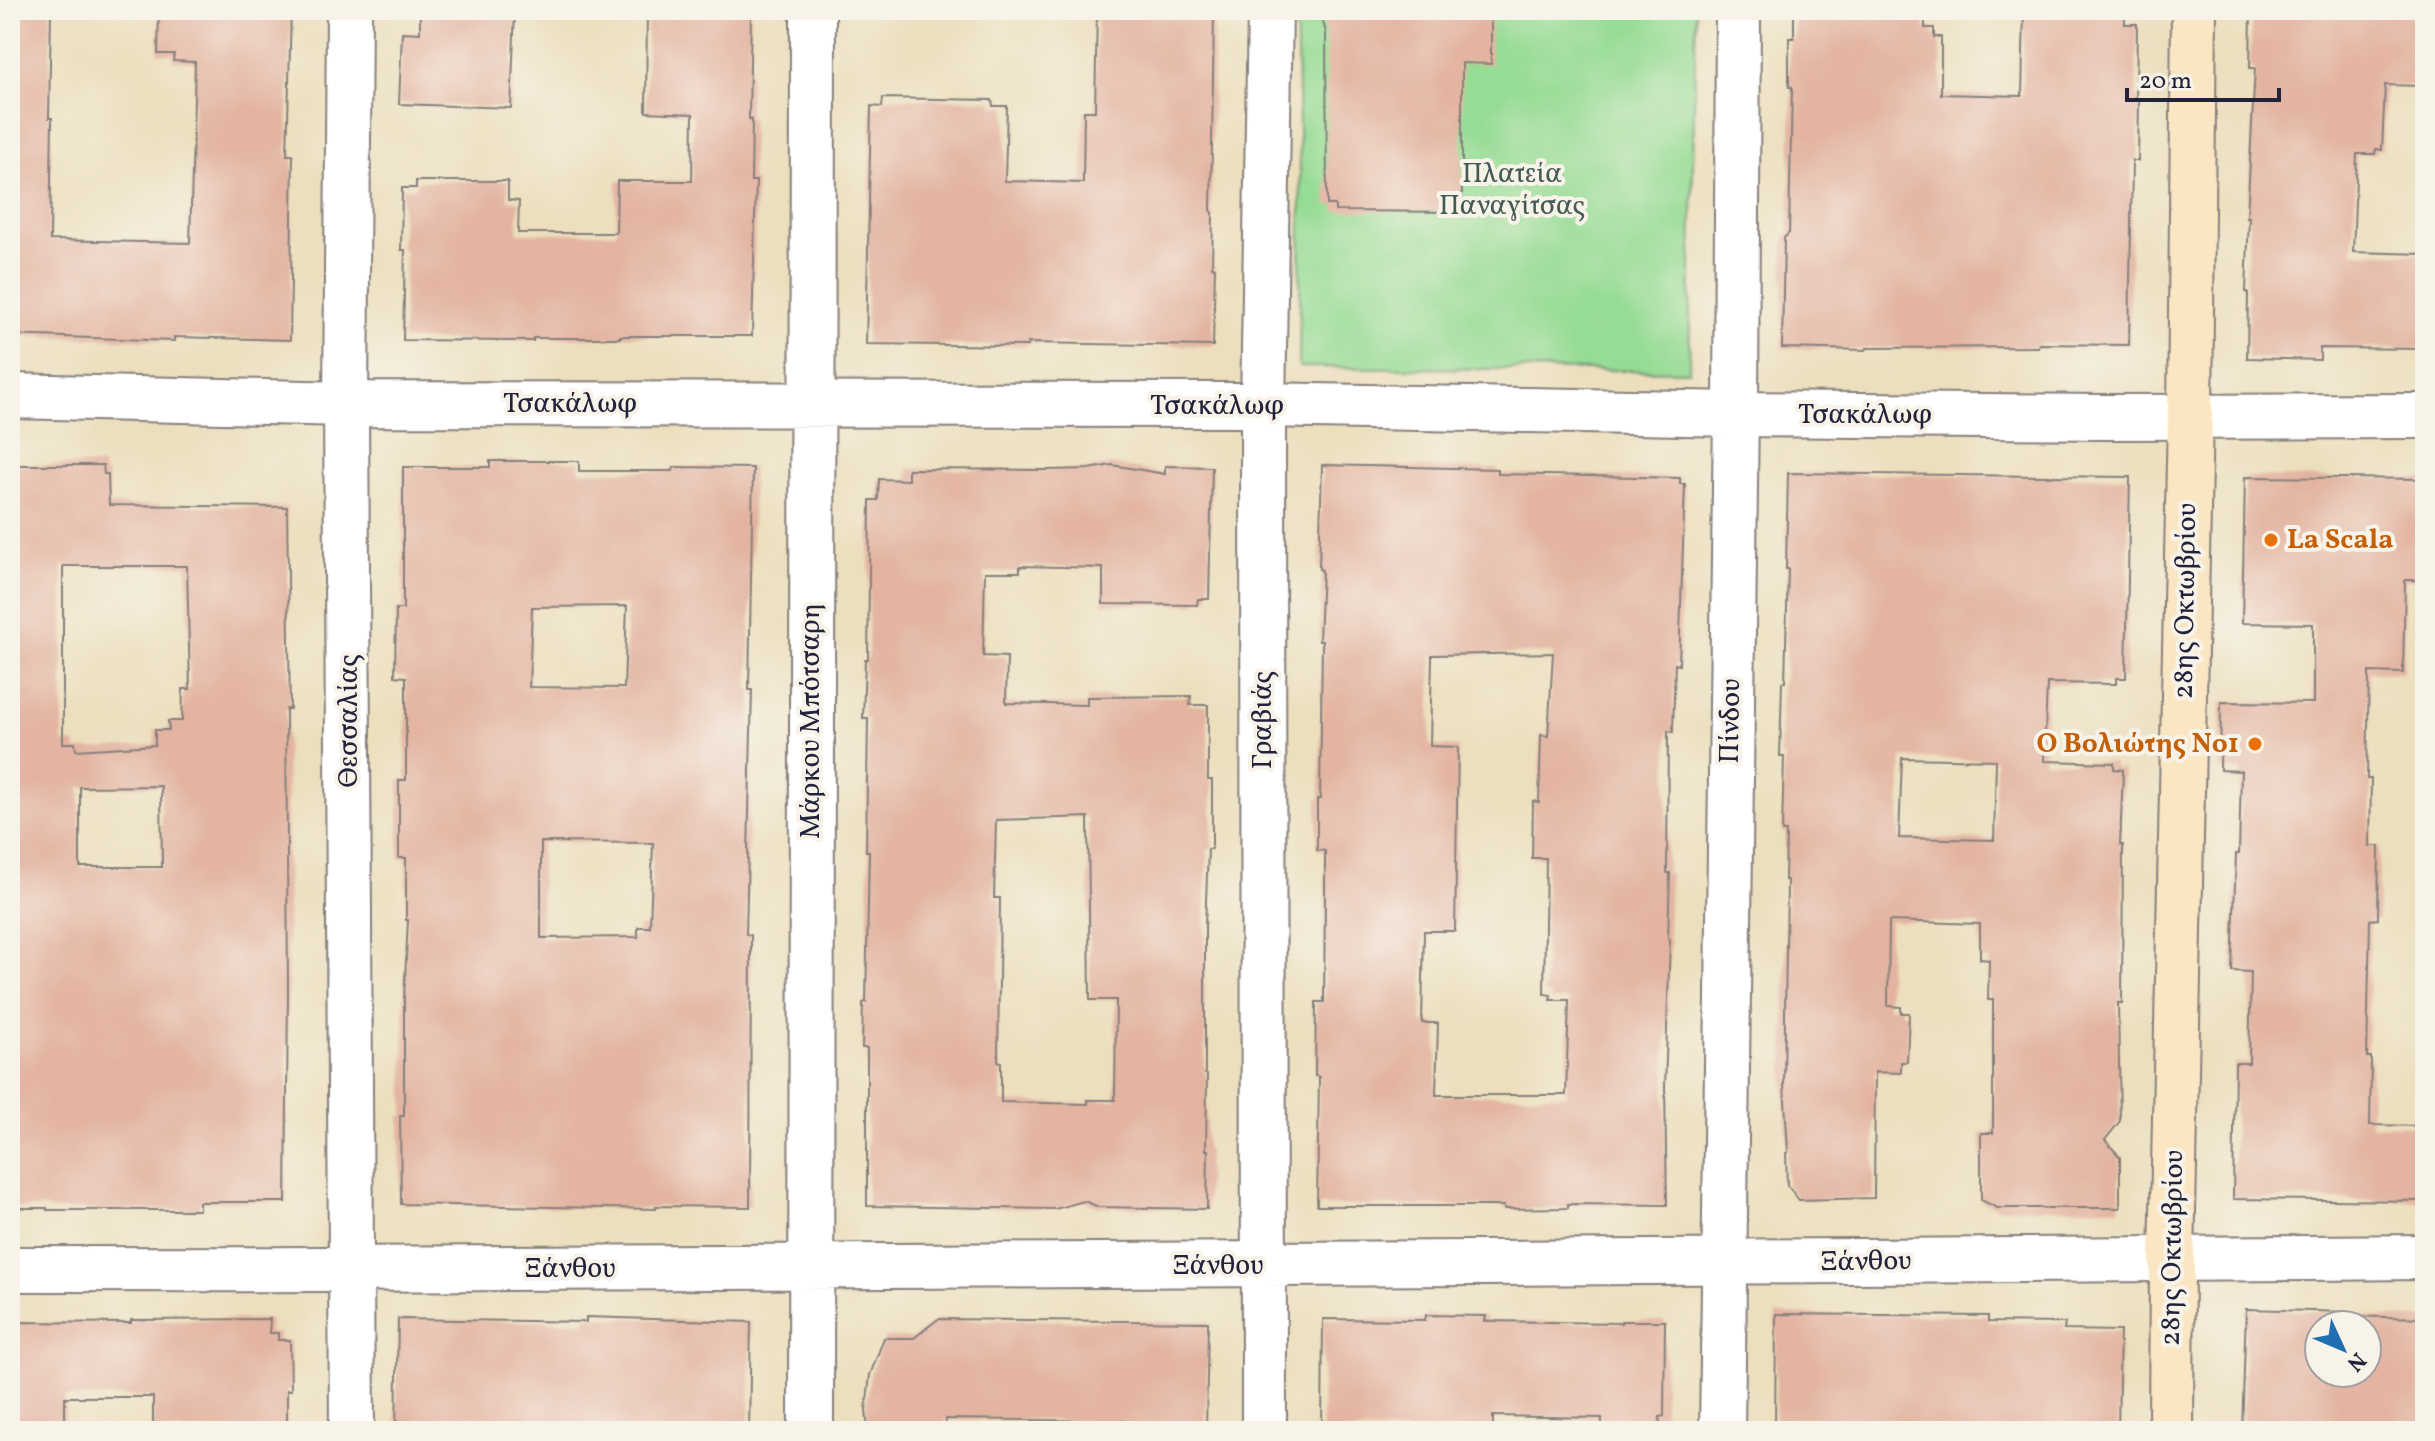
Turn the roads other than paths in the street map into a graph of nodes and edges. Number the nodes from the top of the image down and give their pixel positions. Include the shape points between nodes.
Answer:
1 (349, 10) edge
2 (813, 10) edge
3 (1270, 10) edge
4 (1738, 10) edge
5 (2194, 10) edge
6 (10, 396) edge
7 (346, 404) junction
8 (811, 405) junction
9 (1263, 405) junction
10 (1736, 414) junction
11 (2190, 416) junction
12 (2425, 416) edge
13 (2425, 1257) edge
14 (2172, 1259) junction
15 (1723, 1264) junction
16 (1263, 1266) junction
17 (813, 1268) junction
18 (10, 1269) edge
19 (353, 1270) junction
20 (352, 1431) edge
21 (811, 1431) edge
22 (1264, 1431) edge
23 (1722, 1431) edge
24 (2171, 1431) edge

1 - 7 street, Θεσσαλίας
2 - 8 street, Μάρκου Μπότσαρη
3 - 9 street, Γραβιάς
4 - 10 street, Πίνδου
5 - 11 street, 28ης Οκτωβρίου
6 - 7 street, Τσακάλωφ
7 - 8 street, Τσακάλωφ
7 - 19 street, Θεσσαλίας
8 - 9 street, Τσακάλωφ
8 - 17 street, Μάρκου Μπότσαρη
9 - 10 street, Τσακάλωφ
9 - 16 street, Γραβιάς
10 - 11 street, Τσακάλωφ
10 - 15 street, Πίνδου
11 - 12 street, Τσακάλωφ
11 - 14 street, 28ης Οκτωβρίου
13 - 14 street, Ξάνθου
14 - 15 street, Ξάνθου
14 - 24 street, 28ης Οκτωβρίου
15 - 16 street, Ξάνθου
15 - 23 street, Πίνδου
16 - 17 street, Ξάνθου
16 - 22 street, Γραβιάς
17 - 19 street, Ξάνθου
17 - 21 street, Μάρκου Μπότσαρη
18 - 19 street, Ξάνθου
19 - 20 street, Θεσσαλίας

